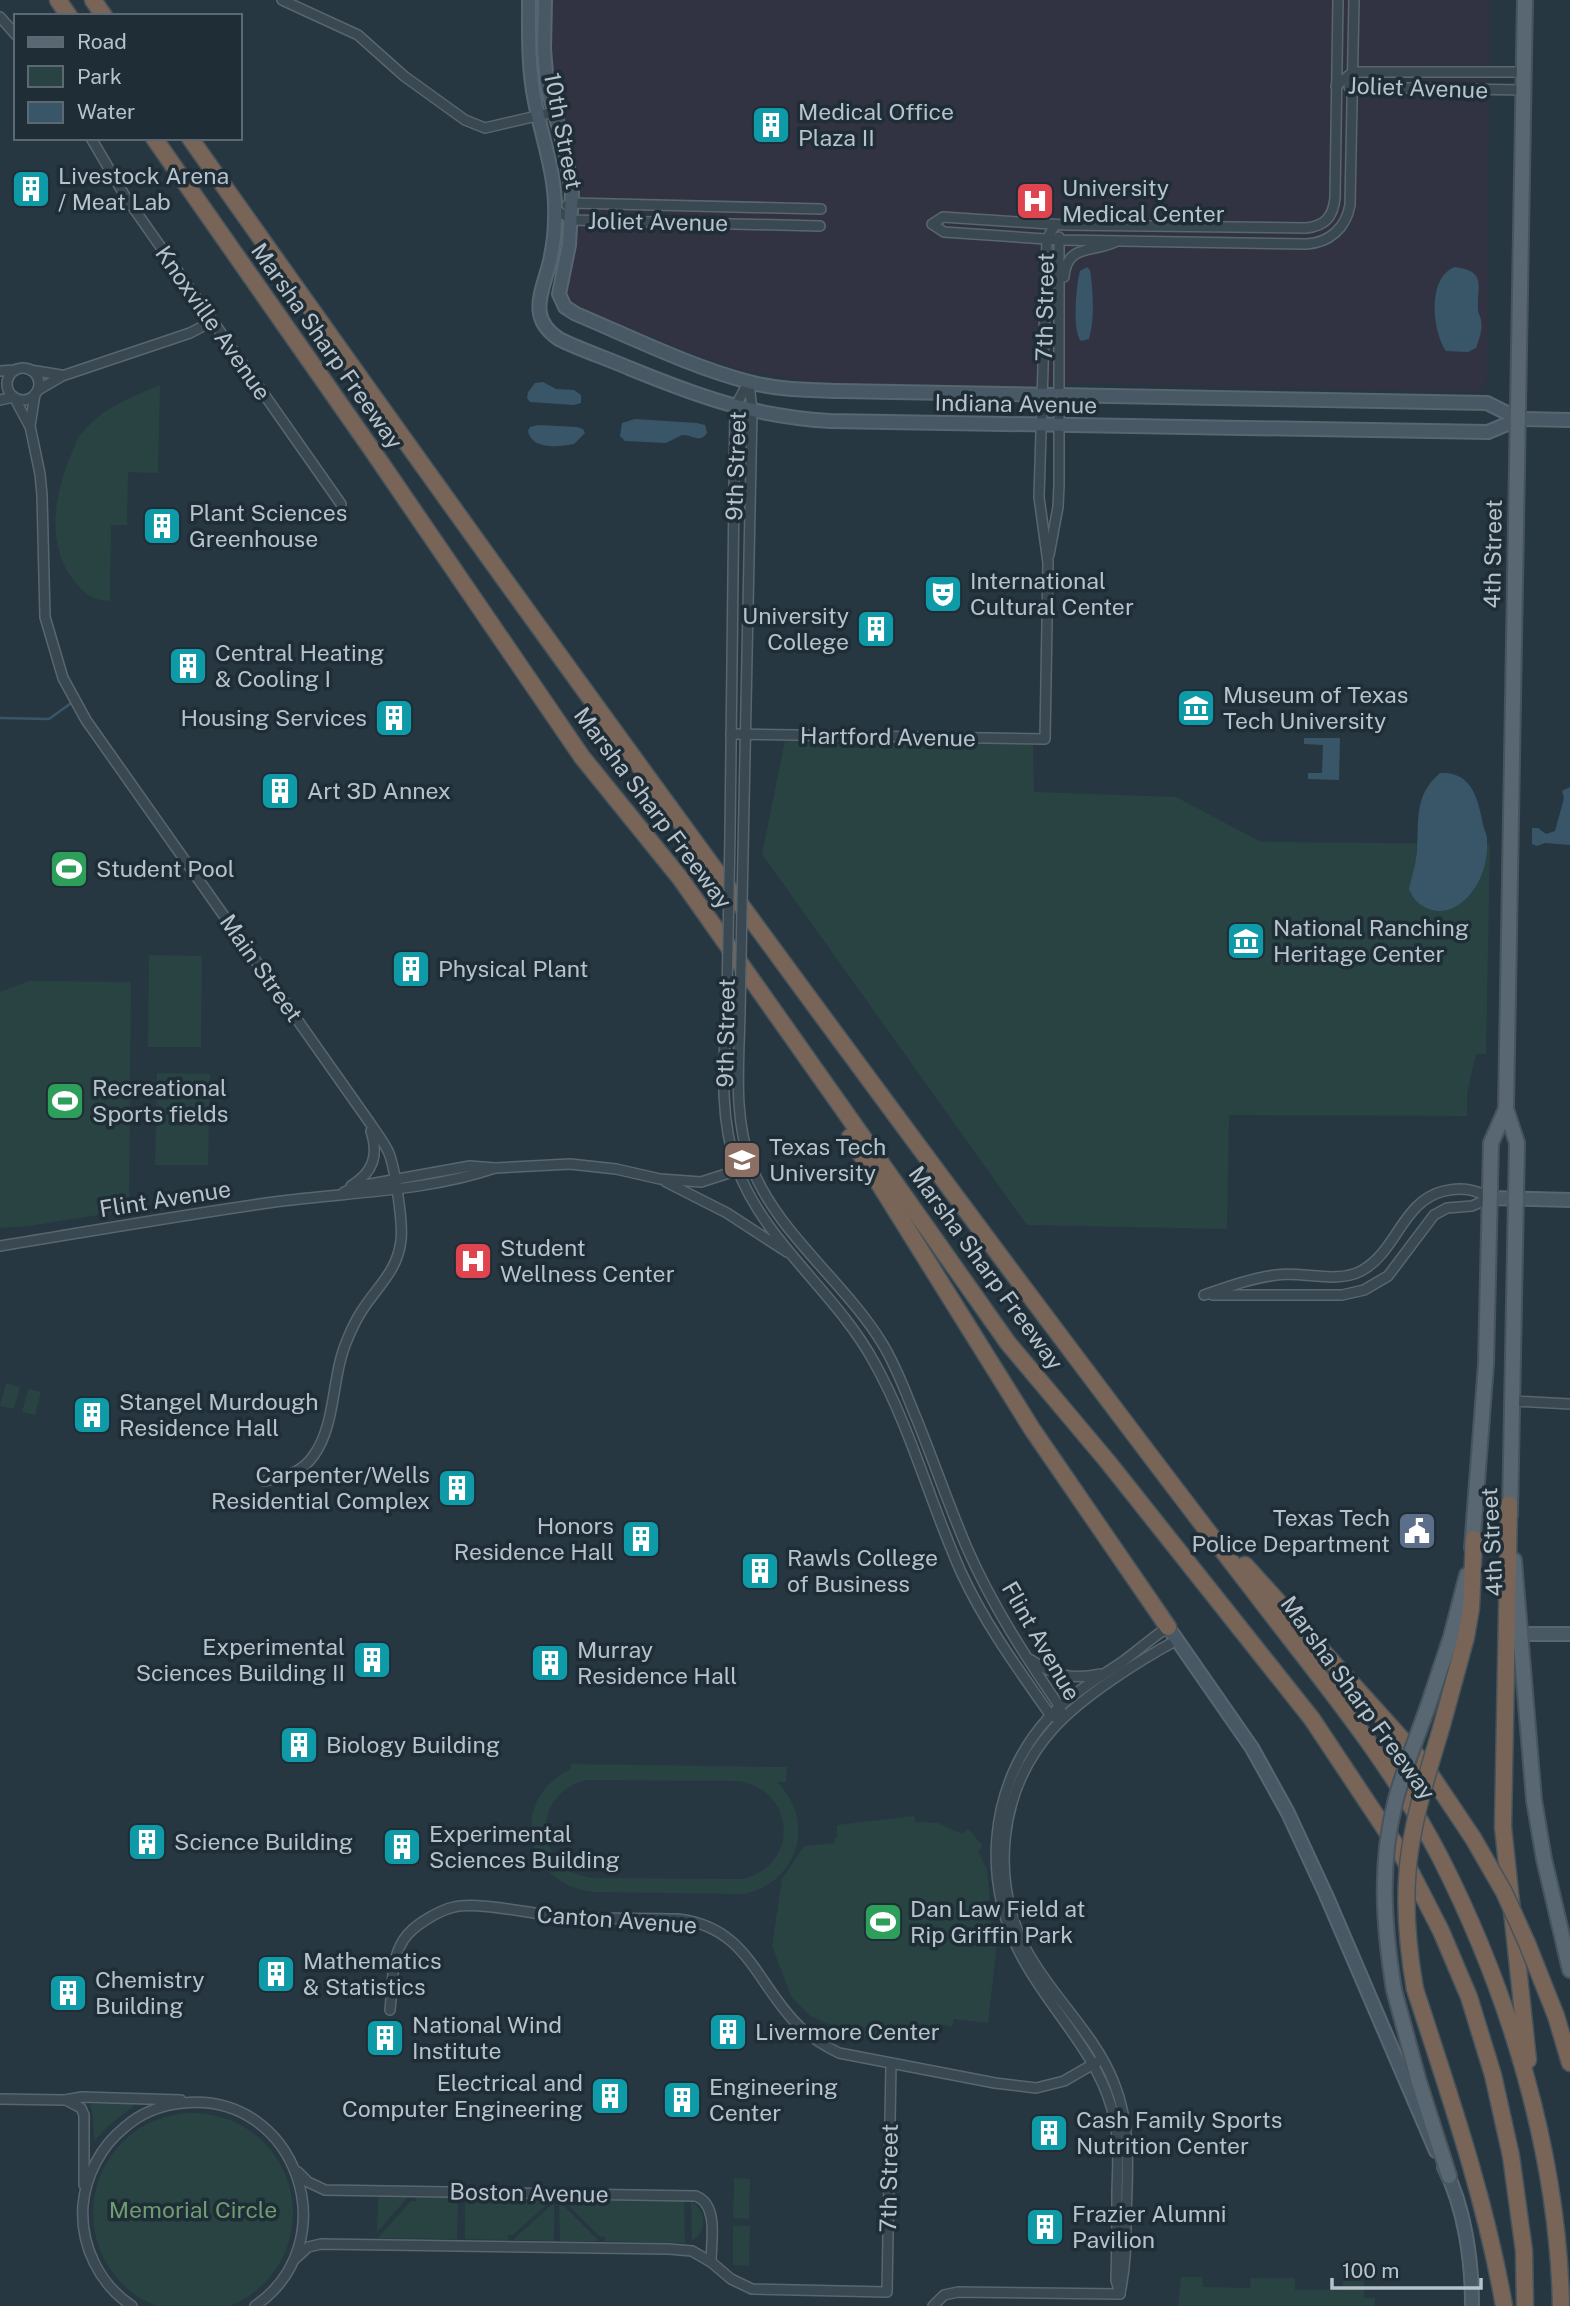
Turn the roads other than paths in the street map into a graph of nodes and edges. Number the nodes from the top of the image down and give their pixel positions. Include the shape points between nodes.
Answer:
1 (93, 0) edge
2 (282, 0) edge
3 (529, 0) edge
4 (545, 0) edge
5 (1338, 0) edge
6 (1354, 0) edge
7 (1525, 0) edge
8 (105, 14) edge
9 (0, 17) edge
10 (14, 33) edge
11 (1353, 72) junction
12 (1523, 72) junction
13 (1336, 86) junction
14 (1352, 88) junction
15 (1523, 90) junction
16 (554, 111) junction
17 (538, 116) junction
18 (92, 140) edge
19 (155, 140) edge
20 (191, 140) edge
21 (572, 204) junction
22 (821, 209) dead end
23 (556, 210) junction
24 (572, 220) junction
25 (1055, 225) junction
26 (820, 226) dead end
27 (1046, 239) junction
28 (1059, 240) junction
29 (1117, 241) junction
30 (561, 300) joint
31 (1060, 303) junction
32 (539, 310) joint
33 (211, 322) junction
34 (29, 369) junction
35 (0, 370) edge
36 (15, 370) junction
37 (62, 376) junction
38 (749, 382) junction
39 (36, 392) junction
40 (1041, 396) junction
41 (1060, 396) junction
42 (14, 397) junction
43 (0, 400) edge
44 (735, 407) junction
45 (752, 411) junction
46 (1519, 419) junction
47 (1570, 420) edge
48 (1040, 425) junction
49 (30, 426) junction
50 (1060, 426) junction
51 (341, 504) dead end
52 (1048, 563) junction
53 (731, 734) junction
54 (745, 735) junction
55 (1045, 739) joint
56 (751, 978) junction
57 (1506, 1109) junction
58 (368, 1119) junction
59 (751, 1166) junction
60 (738, 1170) junction
61 (660, 1179) junction
62 (395, 1184) junction
63 (337, 1194) junction
64 (1490, 1198) junction
65 (1516, 1199) junction
66 (1570, 1200) edge
67 (2, 1246) edge
68 (797, 1260) junction
69 (1513, 1401) junction
70 (1570, 1404) edge
71 (1166, 1478) junction
72 (264, 1481) dead end
73 (1509, 1504) junction
74 (1474, 1539) junction
75 (1173, 1633) junction
76 (1521, 1634) junction
77 (1570, 1634) edge
78 (1026, 1657) junction
79 (1105, 1673) junction
80 (1060, 1707) junction
81 (1051, 1716) junction
82 (1062, 1720) junction
83 (1570, 1970) edge
84 (390, 2010) dead end
85 (1101, 2059) junction
86 (1570, 2063) edge
87 (891, 2064) junction
88 (1093, 2066) junction
89 (0, 2099) edge
90 (65, 2100) junction
91 (197, 2102) junction
92 (1544, 2152) junction
93 (295, 2170) junction
94 (1449, 2176) junction
95 (84, 2199) junction
96 (295, 2259) junction
97 (711, 2262) junction
98 (1120, 2294) junction
99 (132, 2306) edge
100 (255, 2306) edge
101 (933, 2306) edge
102 (1472, 2306) edge
103 (1504, 2306) edge
104 (1525, 2306) edge
105 (1561, 2306) edge

1 - 8 highway
2 - 17 street via 358,35 465,120 485,128
3 - 17 street, 10th Street via 529,61
4 - 16 street, 10th Street via 547,86
5 - 13 street
6 - 11 street
7 - 12 main road, 4th Street
9 - 10 street
11 - 12 street, Joliet Avenue
11 - 13 street, Joliet Avenue
11 - 14 street
12 - 15 main road, 4th Street
13 - 14 street, Joliet Avenue
13 - 25 street via 1335,204 1326,221 1306,228
14 - 15 street, Joliet Avenue
14 - 29 street via 1350,205 1345,221 1324,241
15 - 46 main road, 4th Street
16 - 17 street
16 - 21 street, 10th Street
17 - 23 street, 10th Street via 553,172
18 - 33 street, Knoxville Avenue
19 - 56 highway, Marsha Sharp Freeway via 582,757 680,878
20 - 71 highway, Marsha Sharp Freeway via 859,1066
21 - 22 street, Joliet Avenue
21 - 23 street, Joliet Avenue
21 - 24 street, 10th Street
23 - 24 street, Joliet Avenue
23 - 32 street, 10th Street
24 - 26 street, Joliet Avenue
24 - 30 street, 10th Street
25 - 27 street, 7th Street
25 - 27 street via 943,217 932,224 944,232
25 - 28 street, 7th Street
27 - 28 street
27 - 40 street, 7th Street
28 - 29 street
28 - 31 street, 7th Street
29 - 31 street via 1103,248 1086,248 1071,258 1065,267
30 - 38 street, Indiana Avenue via 576,314
31 - 41 street, 7th Street
32 - 44 street, Indiana Avenue via 559,339
33 - 37 street
33 - 51 street, Knoxville Avenue
34 - 36 street
34 - 37 street
34 - 39 street via 38,380
35 - 36 street
36 - 42 street via 7,382
37 - 39 street
38 - 40 street, Indiana Avenue via 807,390
38 - 44 street, 9th Street
38 - 45 street, 9th Street
39 - 42 street via 27,400
39 - 49 street, Main Street
40 - 41 street, Indiana Avenue
40 - 48 street, 7th Street
41 - 46 street, Indiana Avenue via 1487,403
41 - 50 street, 7th Street
42 - 43 street
42 - 49 street, Main Street
44 - 45 street, Indiana Avenue
44 - 53 street, 9th Street
45 - 48 street, Indiana Avenue via 830,421
45 - 54 street, 9th Street
46 - 47 street, Indiana Avenue
46 - 50 street, Indiana Avenue via 1488,432
46 - 57 main road, 4th Street
48 - 50 street, Indiana Avenue
48 - 52 street, 7th Street via 1039,497
49 - 58 street, Main Street via 42,495 45,617 67,687
50 - 52 street, 7th Street via 1058,507
52 - 55 street, 7th Street
53 - 54 street, Hartford Avenue
53 - 60 street, 9th Street, bridge via 725,1098 729,1140
54 - 55 street, Hartford Avenue
54 - 59 street, 9th Street, bridge via 739,1111
56 - 75 highway via 759,1004 830,1104 1032,1429
56 - 104 highway, Marsha Sharp Freeway via 1007,1343 1312,1719 1401,1853 1464,1986 1493,2075 1511,2156 1524,2251
57 - 64 main road, 4th Street via 1491,1143
57 - 65 main road, 4th Street via 1517,1143
58 - 62 street, Main Street via 388,1152
58 - 63 street via 376,1149 373,1165
59 - 60 street, Flint Avenue
59 - 78 street, Flint Avenue via 781,1218 847,1294 890,1357 968,1550
60 - 61 street, Flint Avenue via 701,1182
60 - 68 street, Flint Avenue via 765,1220
61 - 62 street, Flint Avenue via 570,1164 470,1166
61 - 68 street, Flint Avenue via 727,1213
62 - 63 street, Flint Avenue via 359,1186
62 - 72 street, Main Street via 399,1251 389,1276 363,1308 348,1338 317,1451 301,1470
63 - 67 street, Flint Avenue
64 - 64 street via 1464,1188 1427,1197 1380,1257 1356,1274 1275,1275 1204,1295 1342,1295 1364,1290 1388,1276 1434,1215
64 - 65 street
64 - 74 main road, 4th Street via 1486,1364
65 - 66 street
65 - 69 main road, 4th Street
68 - 81 street, Flint Avenue via 874,1363 974,1600
69 - 70 street
69 - 73 main road, 4th Street
71 - 86 highway, bridge via 1420,1759 1504,1892 1556,2016
71 - 92 highway, Marsha Sharp Freeway via 1346,1711 1437,1851 1504,2004
73 - 76 main road, 4th Street
73 - 92 highway via 1503,1827 1526,2050
74 - 94 main road, 4th Street, bridge via 1464,1593 1395,1802 1384,1885 1394,1990
74 - 103 highway, bridge via 1466,1637 1418,1810 1405,1905 1415,1989 1468,2150
75 - 79 street
75 - 82 street
75 - 94 street via 1252,1748 1288,1813
76 - 77 street
76 - 83 main road, 4th Street via 1534,1800
78 - 79 street via 1063,1676
78 - 80 street, Flint Avenue
79 - 80 street
80 - 81 street
80 - 82 street, Flint Avenue
81 - 82 street, Flint Avenue
81 - 88 street via 1025,1750 1006,1791 996,1838 997,1887 1016,1947
82 - 85 street via 1032,1757 1012,1802 1004,1847 1005,1884 1028,1952
84 - 87 street, Canton Avenue via 393,1975 404,1940 415,1928 450,1908 678,1919 711,1928 735,1944 796,2024 817,2040 839,2053
85 - 88 street, Canton Avenue
85 - 98 street via 1121,2102 1127,2143 1125,2272
87 - 88 street, Canton Avenue via 1036,2088 1055,2085
87 - 97 street, 7th Street via 887,2292 752,2289
88 - 98 street via 1111,2105 1116,2129 1116,2280
89 - 90 street
90 - 91 street
90 - 95 street via 84,2115
91 - 93 street via 229,2108 258,2123 281,2146
91 - 95 street via 155,2110 118,2133 98,2158
92 - 105 highway, Marsha Sharp Freeway
93 - 96 street via 304,2217
93 - 97 street, Boston Avenue via 316,2187 330,2190 696,2196 705,2200 710,2213
94 - 102 street via 1464,2231
95 - 99 street via 84,2231 94,2262 112,2289
96 - 97 street via 308,2247 321,2244 669,2249 692,2251
96 - 100 street via 277,2287
98 - 101 street via 958,2291 944,2295

